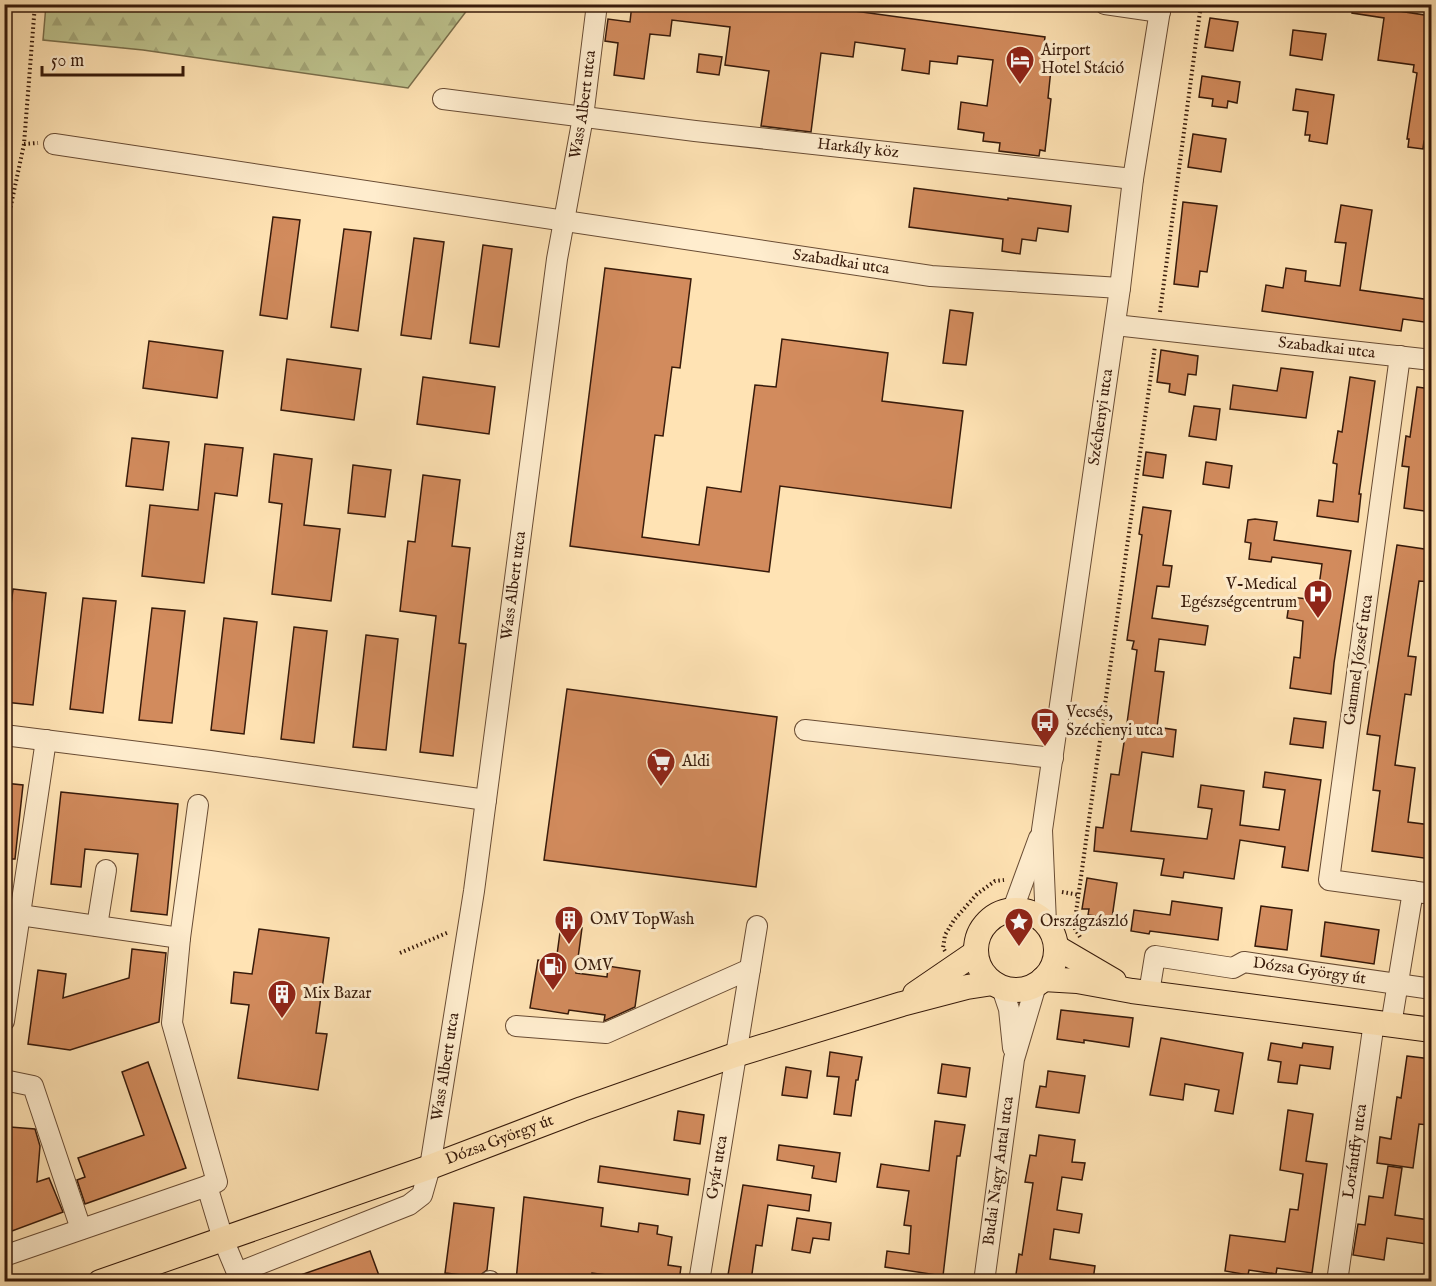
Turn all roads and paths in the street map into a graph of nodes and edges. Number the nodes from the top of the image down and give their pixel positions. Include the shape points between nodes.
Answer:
1 (34, 4) edge
2 (597, 4) edge
3 (1105, 4) edge
4 (1201, 4) edge
5 (1161, 8) edge
6 (444, 99) dead end
7 (583, 117) junction
8 (54, 144) dead end
9 (1133, 179) junction
10 (565, 221) junction
11 (4, 238) edge
12 (1120, 288) junction
13 (1114, 325) junction
14 (1157, 330) junction
15 (1400, 356) junction
16 (1431, 360) edge
17 (805, 730) dead end
18 (4, 735) edge
19 (46, 741) junction
20 (1053, 758) junction
21 (486, 800) junction
22 (198, 805) dead end
23 (1042, 830) junction
24 (106, 870) dead end
25 (1021, 884) junction
26 (1043, 889) junction
27 (1422, 892) edge
28 (1078, 895) junction
29 (16, 906) edge
30 (1013, 909) junction
31 (469, 923) junction
32 (1046, 923) junction
33 (98, 926) junction
34 (757, 926) dead end
35 (180, 938) junction
36 (1056, 947) junction
37 (400, 953) dead end
38 (966, 959) junction
39 (1081, 962) junction
40 (750, 969) junction
41 (1039, 982) junction
42 (1398, 984) junction
43 (997, 986) junction
44 (1431, 988) edge
45 (1141, 992) junction
46 (902, 1004) junction
47 (4, 1020) edge
48 (1382, 1023) junction
49 (516, 1026) dead end
50 (1431, 1030) edge
51 (735, 1055) junction
52 (1014, 1059) junction
53 (4, 1080) edge
54 (430, 1167) junction
55 (207, 1186) junction
56 (81, 1229) junction
57 (223, 1239) junction
58 (4, 1256) edge
59 (239, 1277) edge
60 (100, 1281) edge
61 (699, 1281) edge
62 (984, 1281) edge
63 (1337, 1281) edge

1 - 11 path via 24,144
2 - 7 street, Wass Albert utca
3 - 5 street
4 - 14 path
5 - 9 street, Széchenyi utca
6 - 7 street, Harkály köz
7 - 9 street, Harkály köz
7 - 10 street, Wass Albert utca
8 - 10 street, Szabadkai utca
9 - 12 street, Széchenyi utca
10 - 12 street, Szabadkai utca via 931,276
10 - 21 street, Wass Albert utca
12 - 13 street, Széchenyi utca
13 - 14 street, Szabadkai utca
13 - 20 street, Széchenyi utca
14 - 15 street, Szabadkai utca
14 - 28 path
15 - 16 street, Szabadkai utca
15 - 27 street, Gammel József utca via 1329,879
17 - 20 street
18 - 19 street
19 - 21 street
19 - 29 street
20 - 23 street, Széchenyi utca
21 - 31 street, Wass Albert utca
22 - 35 street
23 - 25 street, Széchenyi utca
23 - 26 street, Széchenyi utca
24 - 33 street
25 - 30 street, Széchenyi utca
25 - 38 path via 995,881 954,920 943,948
26 - 28 path
26 - 32 street, Széchenyi utca
27 - 42 street, Lorántffy utca
28 - 39 path via 1074,927 1085,945
29 - 33 street
29 - 47 street
30 - 32 main road via 1025,910
30 - 38 main road via 989,919
31 - 37 path
31 - 54 street, Wass Albert utca
32 - 36 main road
33 - 35 street
34 - 40 street, Gyár utca
35 - 55 street via 172,1023 217,1182
36 - 39 main road
36 - 41 main road via 1054,962
38 - 43 main road via 978,965
38 - 46 main road, Dózsa György út
39 - 45 main road
40 - 49 street via 606,1033
40 - 51 street, Gyár utca
41 - 43 main road via 1013,990
41 - 45 main road via 1077,981
41 - 52 street, Budai Nagy Antal utca
42 - 44 street, Dózsa György út
42 - 45 street, Dózsa György út via 1244,962 1233,968 1155,956
42 - 48 street, Lorántffy utca
43 - 46 main road, Dózsa György út via 967,987
43 - 52 street, Budai Nagy Antal utca via 1009,1009
45 - 48 main road
46 - 51 main road, Dózsa György út
48 - 50 main road
48 - 63 street, Lorántffy utca
51 - 54 main road, Dózsa György út
51 - 61 street, Gyár utca
52 - 62 street, Budai Nagy Antal utca
53 - 56 street via 33,1086
54 - 57 main road, Dózsa György út
54 - 59 street, Wass Albert utca via 422,1195 409,1205
55 - 56 street
55 - 57 street
56 - 58 street
57 - 59 street
57 - 60 main road, Dózsa György út

